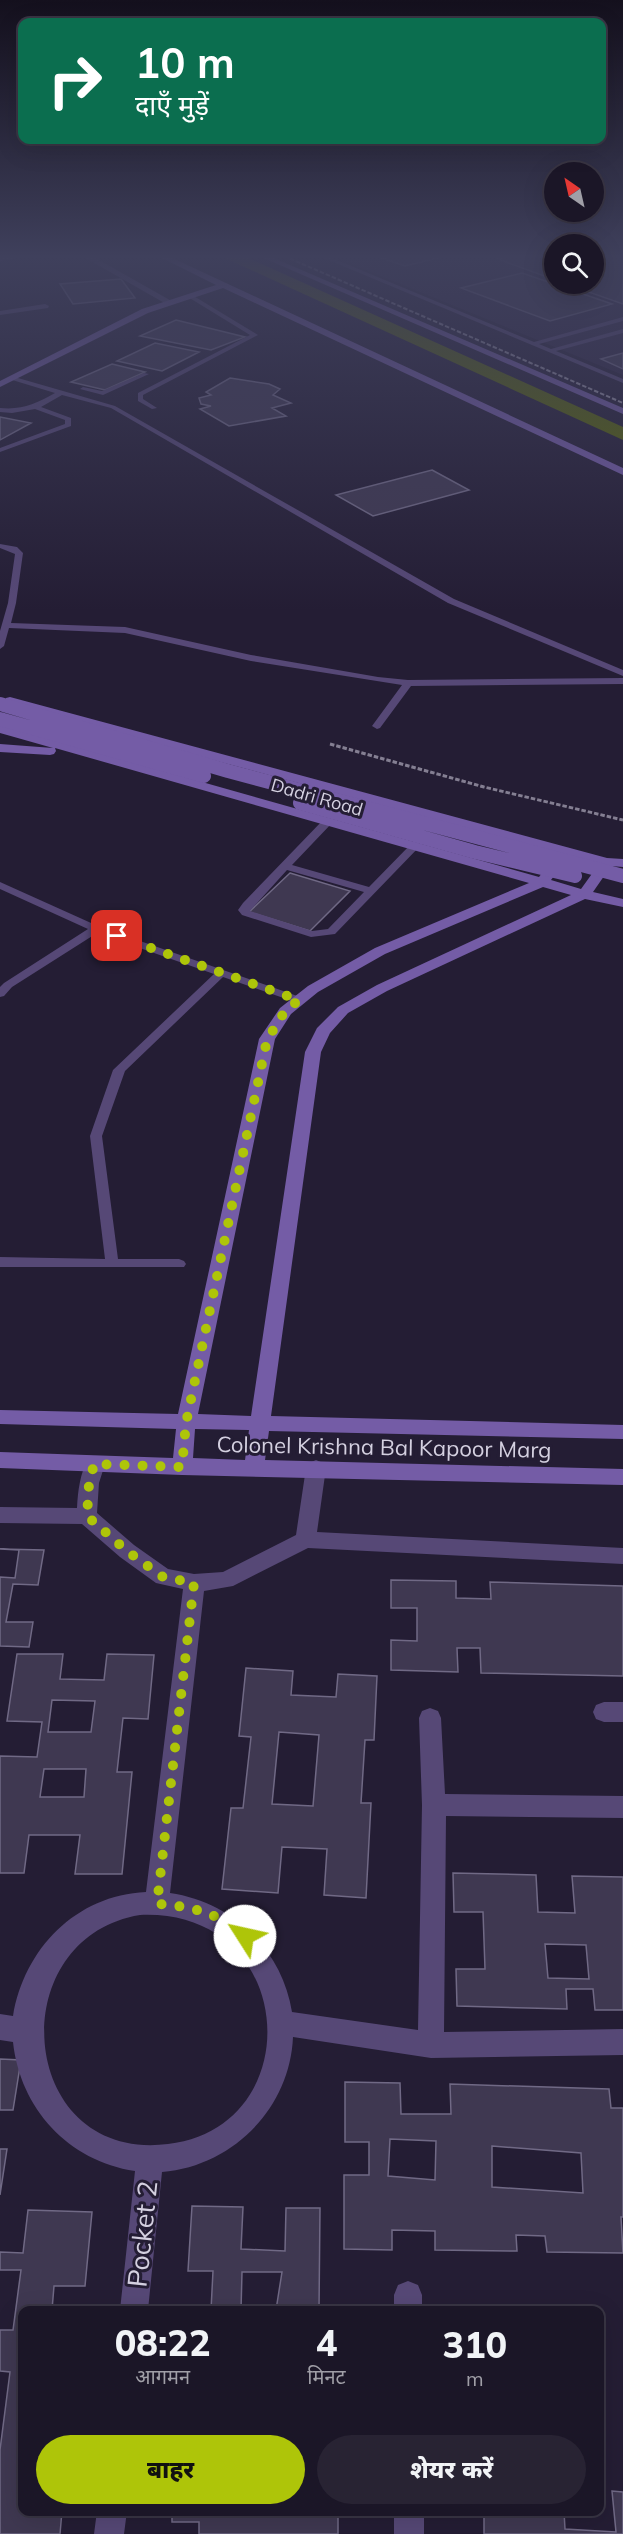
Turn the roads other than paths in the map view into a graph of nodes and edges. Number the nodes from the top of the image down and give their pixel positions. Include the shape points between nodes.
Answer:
1 (19, 374) edge
2 (178, 374) edge
3 (414, 374) edge
4 (538, 374) edge
5 (606, 374) edge
6 (146, 375) dead end
7 (11, 378) junction
8 (623, 381) edge
9 (0, 384) edge
10 (64, 389) junction
11 (103, 393) junction
12 (90, 399) junction
13 (36, 407) junction
14 (154, 408) dead end
15 (0, 409) edge
16 (623, 411) edge
17 (0, 450) edge
18 (623, 472) edge
19 (0, 546) edge
20 (7, 625) junction
21 (0, 646) edge
22 (623, 673) edge
23 (623, 681) edge
24 (408, 683) junction
25 (0, 698) edge
26 (0, 704) edge
27 (0, 719) edge
28 (377, 726) dead end
29 (0, 729) edge
30 (0, 748) edge
31 (82, 752) junction
32 (328, 821) junction
33 (416, 845) junction
34 (566, 850) junction
35 (607, 862) junction
36 (623, 863) edge
37 (285, 866) junction
38 (623, 876) edge
39 (542, 882) junction
40 (0, 885) edge
41 (623, 888) edge
42 (371, 891) junction
43 (584, 894) junction
44 (623, 903) edge
45 (96, 929) junction
46 (221, 973) junction
47 (0, 994) edge
48 (299, 1000) junction
49 (0, 1262) edge
50 (112, 1263) junction
51 (179, 1264) dead end
52 (0, 1417) edge
53 (186, 1423) junction
54 (259, 1424) junction
55 (623, 1432) edge
56 (0, 1460) edge
57 (94, 1464) junction
58 (255, 1466) junction
59 (182, 1467) junction
60 (316, 1468) junction
61 (623, 1477) edge
62 (0, 1515) edge
63 (87, 1516) junction
64 (306, 1540) junction
65 (623, 1556) edge
66 (194, 1583) junction
67 (430, 1718) dead end
68 (434, 1805) junction
69 (623, 1807) edge
70 (157, 1904) junction
71 (282, 2024) junction
72 (12, 2029) edge
73 (623, 2042) edge
74 (431, 2045) junction
75 (150, 2159) junction
76 (134, 2306) edge
77 (111, 2516) edge
78 (409, 2516) edge
79 (109, 2534) edge
80 (409, 2534) edge

1 - 7 street
2 - 14 lane via 140,394 140,400
3 - 18 street
4 - 16 street
5 - 8 lane
6 - 11 lane
7 - 9 street
7 - 10 lane
10 - 11 lane
10 - 12 lane
10 - 13 lane
11 - 12 lane
12 - 22 lane via 113,407 451,601
13 - 15 lane
13 - 17 lane via 69,419 69,425
19 - 20 lane via 19,553
20 - 21 lane
20 - 24 lane via 125,630 251,658
23 - 24 lane
24 - 28 lane
25 - 34 street, Dadri Road
26 - 38 street, bridge via 228,771
27 - 41 street, bridge via 475,852
29 - 31 street, Dadri Road
30 - 31 street
31 - 32 street, Dadri Road
32 - 33 street, Dadri Road
32 - 37 lane
33 - 39 street, Dadri Road
33 - 42 lane
34 - 35 street, Dadri Road
34 - 39 street
35 - 36 street, Dadri Road
35 - 43 street
37 - 42 lane
37 - 42 lane via 243,910 246,914 319,935 331,932
39 - 43 street, Dadri Road
39 - 48 street via 380,951
40 - 45 lane
43 - 44 street, Dadri Road
43 - 54 street via 382,988 343,1010 323,1031 313,1052
45 - 46 lane
45 - 47 lane
46 - 48 lane
46 - 50 lane via 119,1070 96,1136
48 - 53 street via 285,1011 267,1040
49 - 50 lane
50 - 51 lane
52 - 53 street, Colonel Krishna Bal Kapoor Marg
53 - 54 street, Colonel Krishna Bal Kapoor Marg
53 - 59 street
54 - 55 street, Colonel Krishna Bal Kapoor Marg
54 - 58 street
56 - 57 street, Colonel Krishna Bal Kapoor Marg
57 - 59 street, Colonel Krishna Bal Kapoor Marg
57 - 63 street
58 - 59 street, Colonel Krishna Bal Kapoor Marg
58 - 60 street, Colonel Krishna Bal Kapoor Marg
60 - 61 street, Colonel Krishna Bal Kapoor Marg
60 - 64 street
62 - 63 street
63 - 66 street via 163,1577
64 - 65 street
64 - 66 street via 226,1580
66 - 70 street
67 - 68 street
68 - 69 street
68 - 74 street
70 - 71 street via 211,1913 255,1945 279,1994
70 - 72 street via 129,1908 78,1933 57,1952
71 - 74 street
71 - 75 street via 280,2052 254,2105 208,2144
72 - 75 street via 34,2088 48,2112 67,2132 92,2148 120,2157
73 - 74 street
75 - 76 street, Pocket 2
77 - 79 street
78 - 80 street

